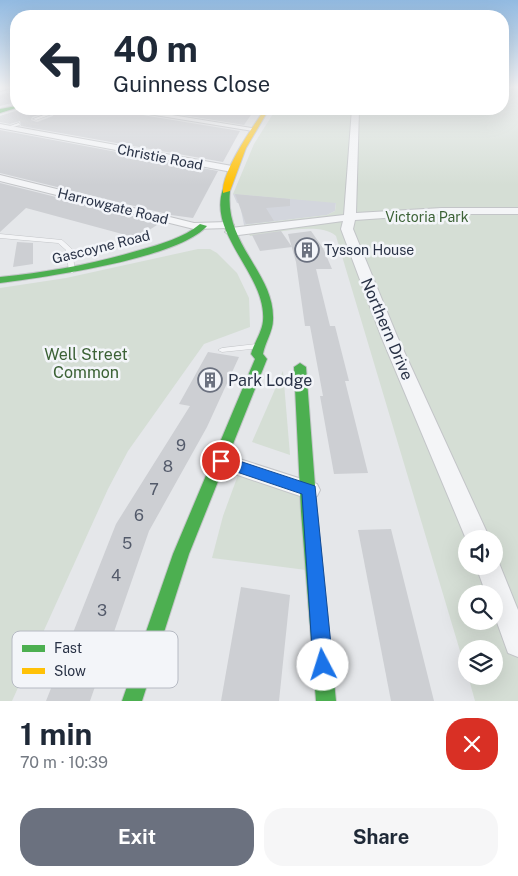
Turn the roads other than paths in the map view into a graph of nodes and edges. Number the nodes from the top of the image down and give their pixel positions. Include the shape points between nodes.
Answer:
1 (192, 120) edge
2 (260, 120) edge
3 (354, 120) edge
4 (19, 124) dead end
5 (4, 127) edge
6 (253, 129) junction
7 (232, 170) junction
8 (0, 178) edge
9 (518, 211) edge
10 (350, 216) junction
11 (203, 226) junction
12 (230, 229) junction
13 (0, 236) edge
14 (72, 272) junction
15 (0, 280) edge
16 (258, 346) junction
17 (222, 350) dead end
18 (300, 367) dead end
19 (221, 461) junction
20 (309, 490) junction
21 (474, 530) edge
22 (492, 575) edge
23 (155, 631) edge
24 (518, 643) edge
25 (136, 688) edge
26 (132, 701) edge
27 (326, 701) edge

1 - 6 street
2 - 6 main road
3 - 10 street, Northern Drive
4 - 5 lane
5 - 7 street, Christie Road
6 - 7 main road
7 - 12 main road via 223,202
8 - 11 street, Harrowgate Road
9 - 10 street, Harrowgate Road
10 - 12 street, Harrowgate Road via 320,223
10 - 21 street, Northern Drive via 347,229 354,251
11 - 12 street, Harrowgate Road
11 - 14 main road, Gascoyne Road via 191,237 165,247
12 - 16 main road via 264,294 268,324
13 - 14 lane via 60,241 68,249
14 - 15 main road, Gascoyne Road
16 - 17 lane
16 - 19 main road via 257,354 261,359
18 - 20 main road
19 - 20 street
19 - 23 main road via 181,554
20 - 27 main road
22 - 24 street
25 - 26 main road

